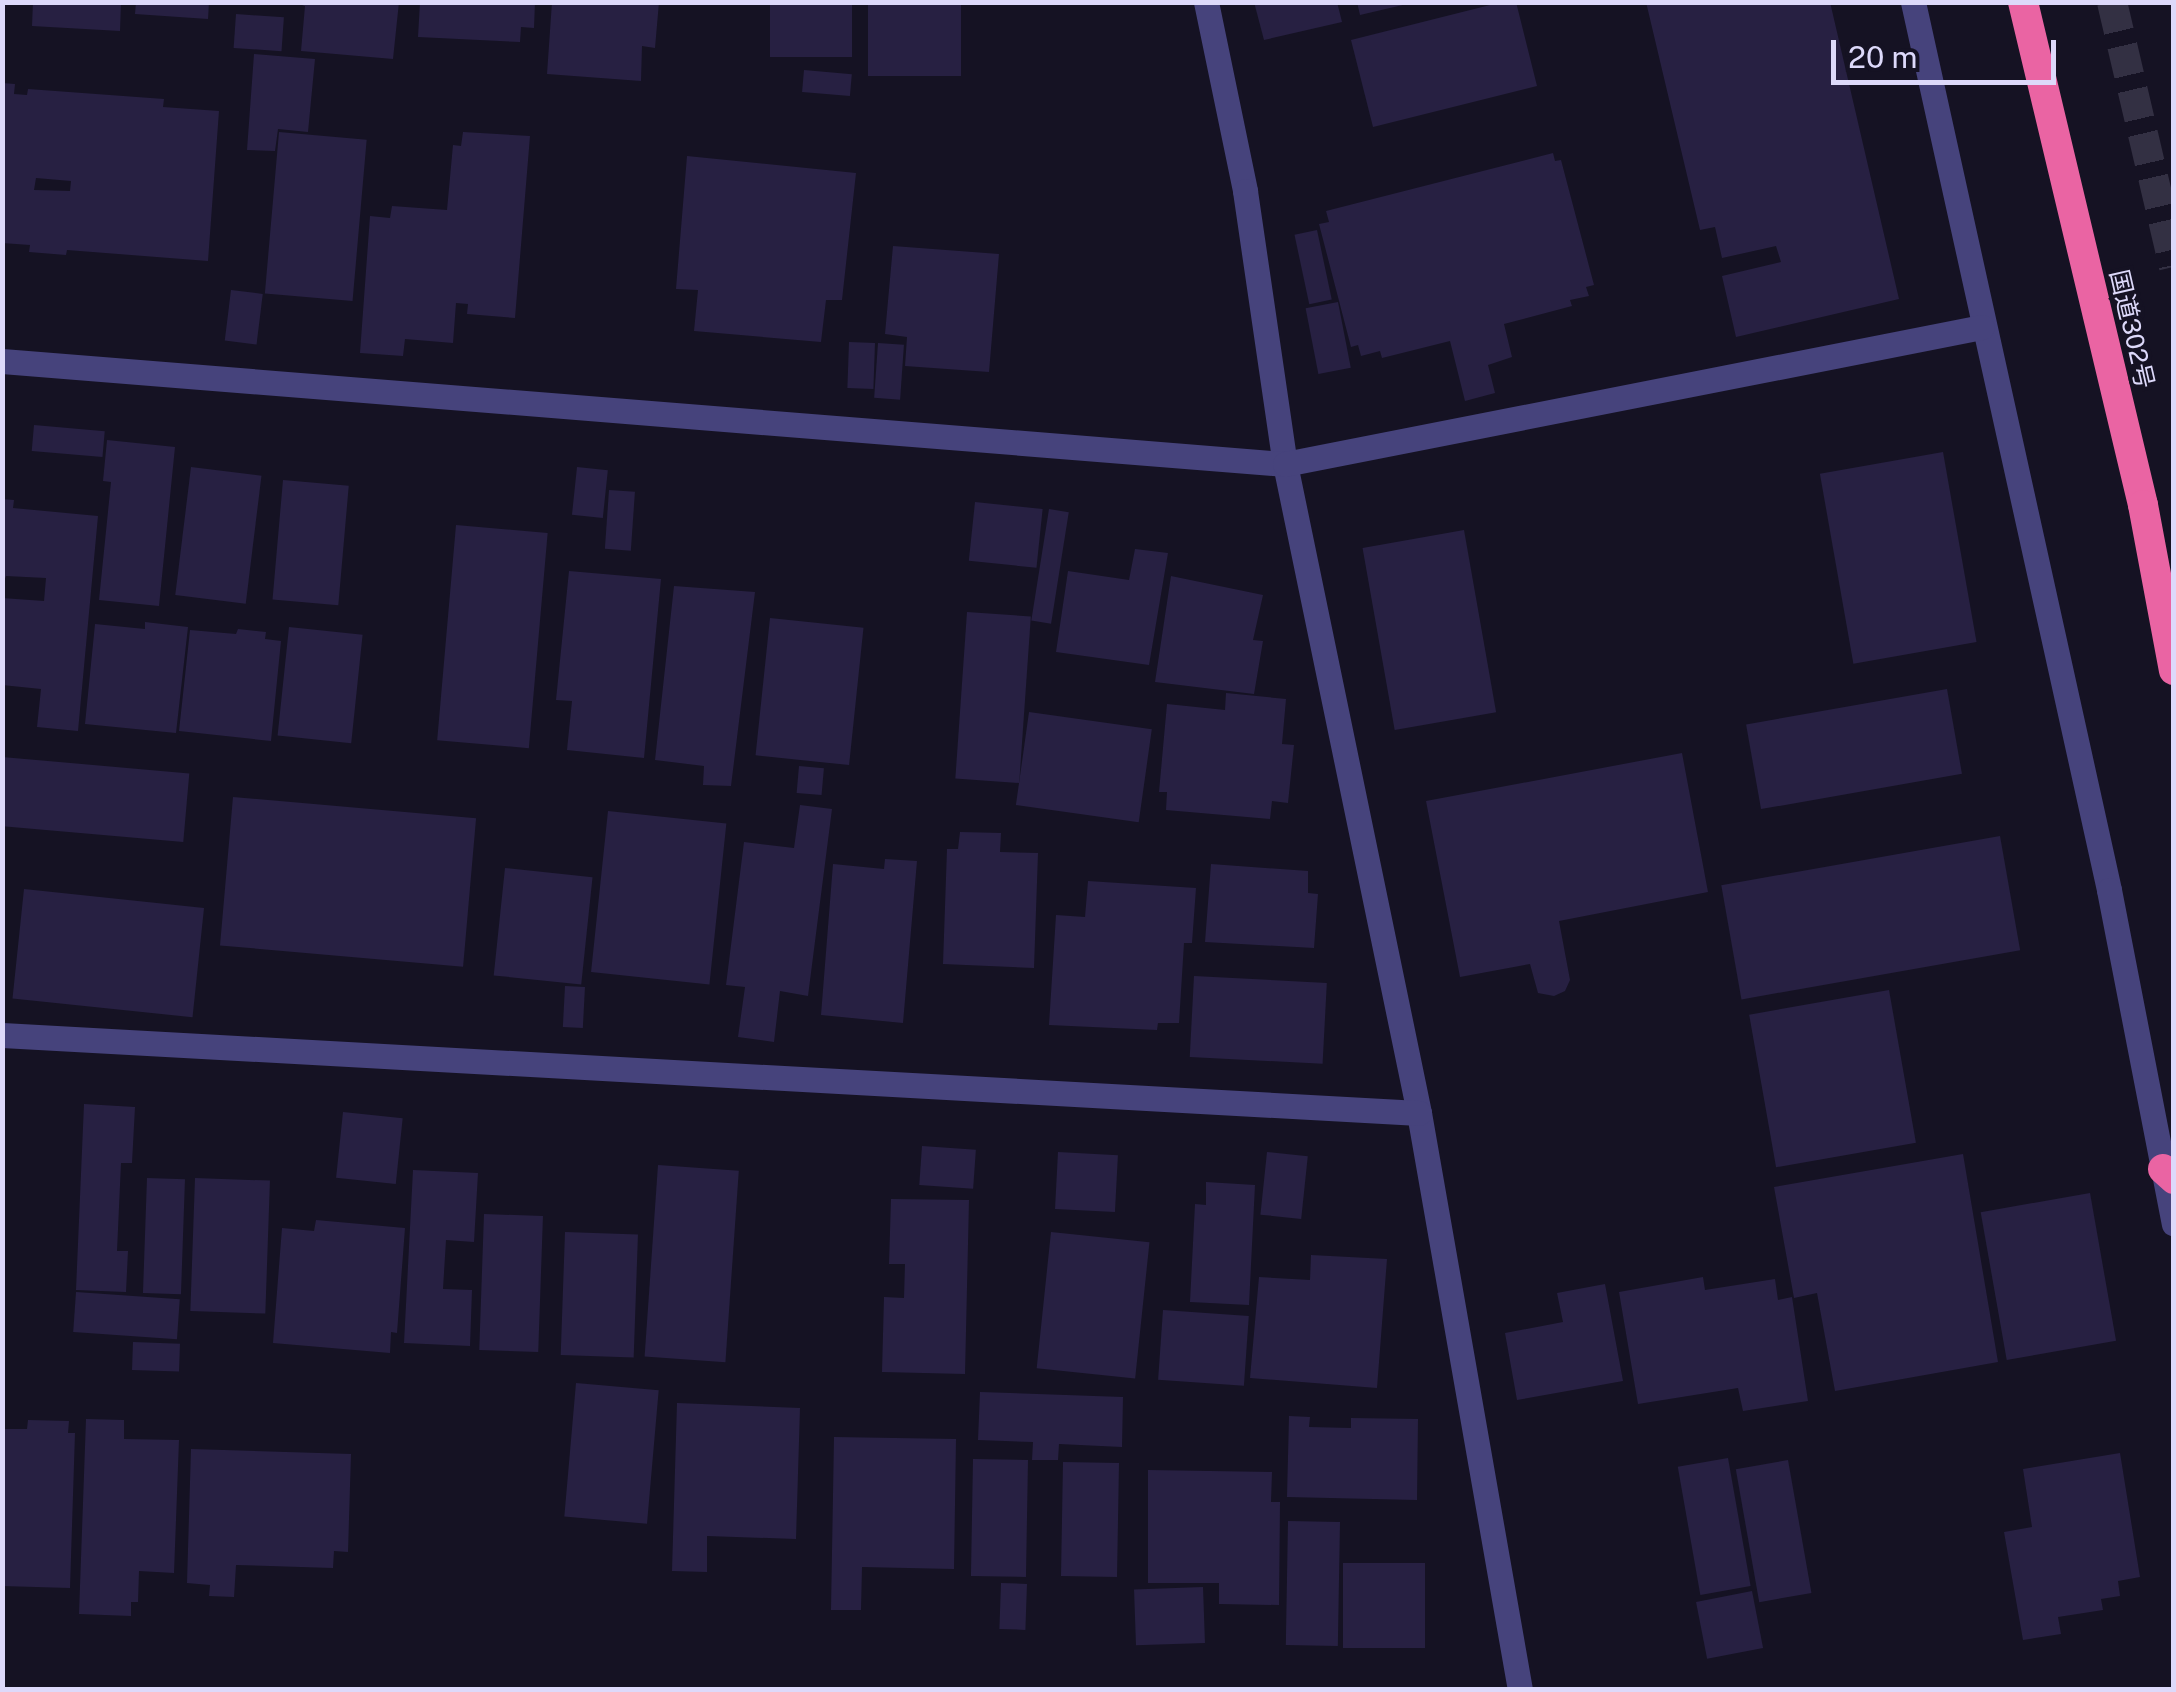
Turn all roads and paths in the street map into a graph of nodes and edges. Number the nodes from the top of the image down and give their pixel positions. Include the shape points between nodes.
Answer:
1 (1206, 2) edge
2 (1913, 2) edge
3 (2023, 2) edge
4 (1982, 327) junction
5 (2, 361) edge
6 (1286, 464) junction
7 (2174, 670) edge
8 (2, 1034) edge
9 (1419, 1112) junction
10 (2168, 1174) edge
11 (2174, 1224) edge
12 (1520, 1690) edge

1 - 6 street via 1245,191
2 - 4 street
3 - 7 highway, 国道302号 via 2143,505
4 - 6 street
4 - 10 street
5 - 6 street
6 - 9 street
8 - 9 street
9 - 12 street
10 - 11 street

